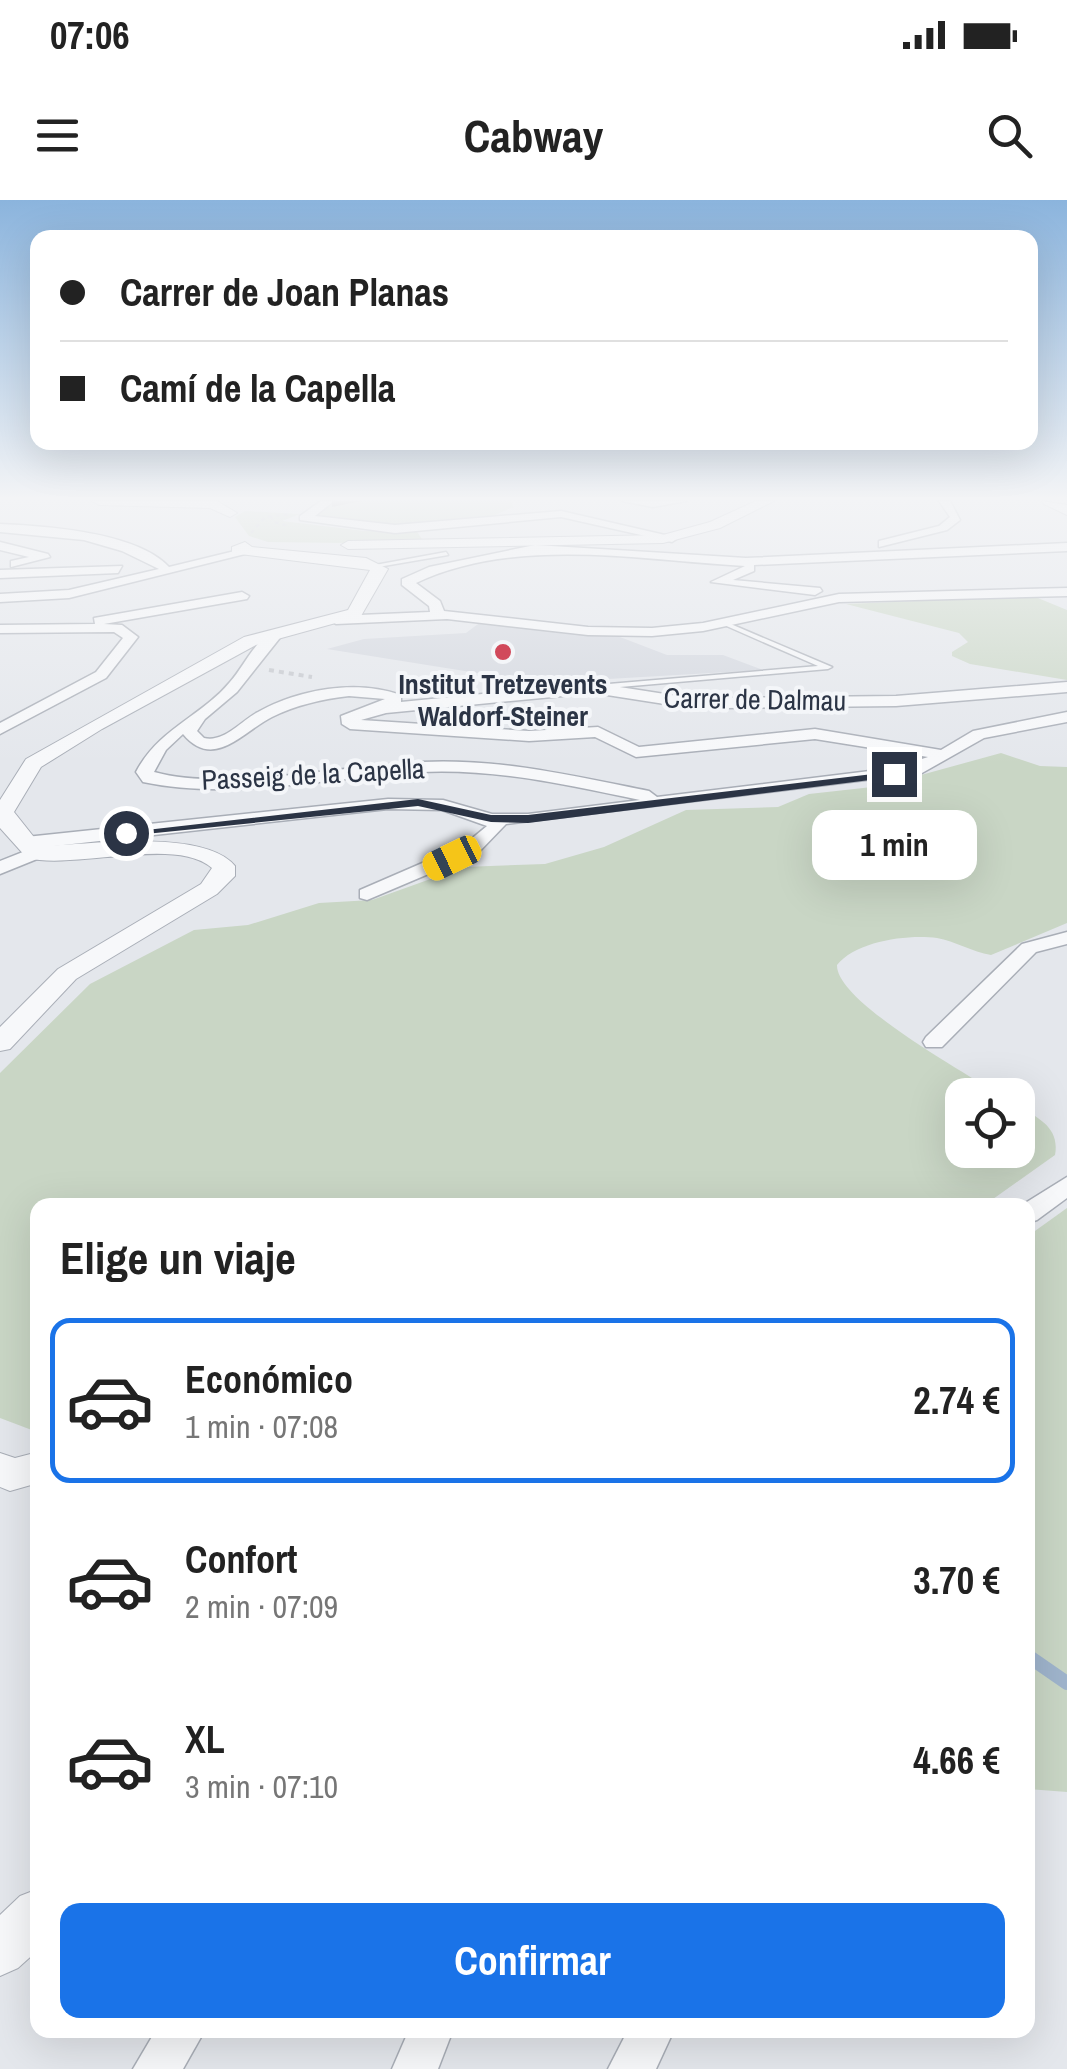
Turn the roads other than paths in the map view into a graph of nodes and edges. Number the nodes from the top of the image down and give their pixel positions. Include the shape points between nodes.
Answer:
1 (90, 588) edge
2 (366, 588) edge
3 (415, 588) edge
4 (791, 588) edge
5 (1067, 592) edge
6 (871, 595) junction
7 (242, 596) dead end
8 (0, 598) edge
9 (438, 615) junction
10 (336, 620) junction
11 (724, 623) junction
12 (0, 628) edge
13 (49, 628) junction
14 (276, 634) junction
15 (1067, 686) edge
16 (594, 688) junction
17 (385, 708) junction
18 (200, 712) junction
19 (1067, 717) edge
20 (0, 729) edge
21 (943, 755) junction
22 (675, 802) junction
23 (491, 818) junction
24 (2, 820) edge
25 (30, 848) junction
26 (0, 868) edge
27 (367, 894) dead end
28 (1067, 938) edge
29 (934, 1042) dead end
30 (0, 1043) edge
31 (1067, 1185) edge
32 (1035, 1209) edge
33 (0, 1468) edge
34 (30, 1469) edge
35 (30, 1922) edge
36 (0, 1950) edge
37 (177, 2038) edge
38 (428, 2038) edge
39 (647, 2038) edge
40 (156, 2069) edge
41 (415, 2069) edge
42 (630, 2069) edge

1 - 8 street
2 - 10 street via 356,612
3 - 9 street
4 - 6 street
5 - 6 street
6 - 11 street
7 - 13 street
9 - 10 street
9 - 11 street via 605,632
10 - 14 street
11 - 16 lane via 828,668
12 - 13 street
13 - 20 street via 117,628 130,642 101,675
14 - 18 street, Passeig de la Capella via 227,695
14 - 24 street via 221,655 50,752 33,764
15 - 16 street, Carrer de Dalmau via 896,701 726,704
16 - 17 street, Carrer de Dalmau
17 - 18 street via 396,698 384,692 326,697 272,710 228,742 209,746 189,732
17 - 21 street via 347,718 366,727 529,736 598,732 636,752 815,734
18 - 22 street, Passeig de la Capella via 170,732 151,757 148,778 331,777 462,766
19 - 21 street via 979,734
21 - 22 street via 911,771
22 - 23 street
23 - 25 street via 443,805 403,804
23 - 27 street via 498,826 471,848
24 - 25 street
25 - 26 street
25 - 30 street via 174,850 212,856 224,866 210,889 67,974
28 - 29 street via 1029,948
31 - 32 street
33 - 34 street via 10,1475
35 - 36 street
37 - 40 street
38 - 41 street
39 - 42 street

